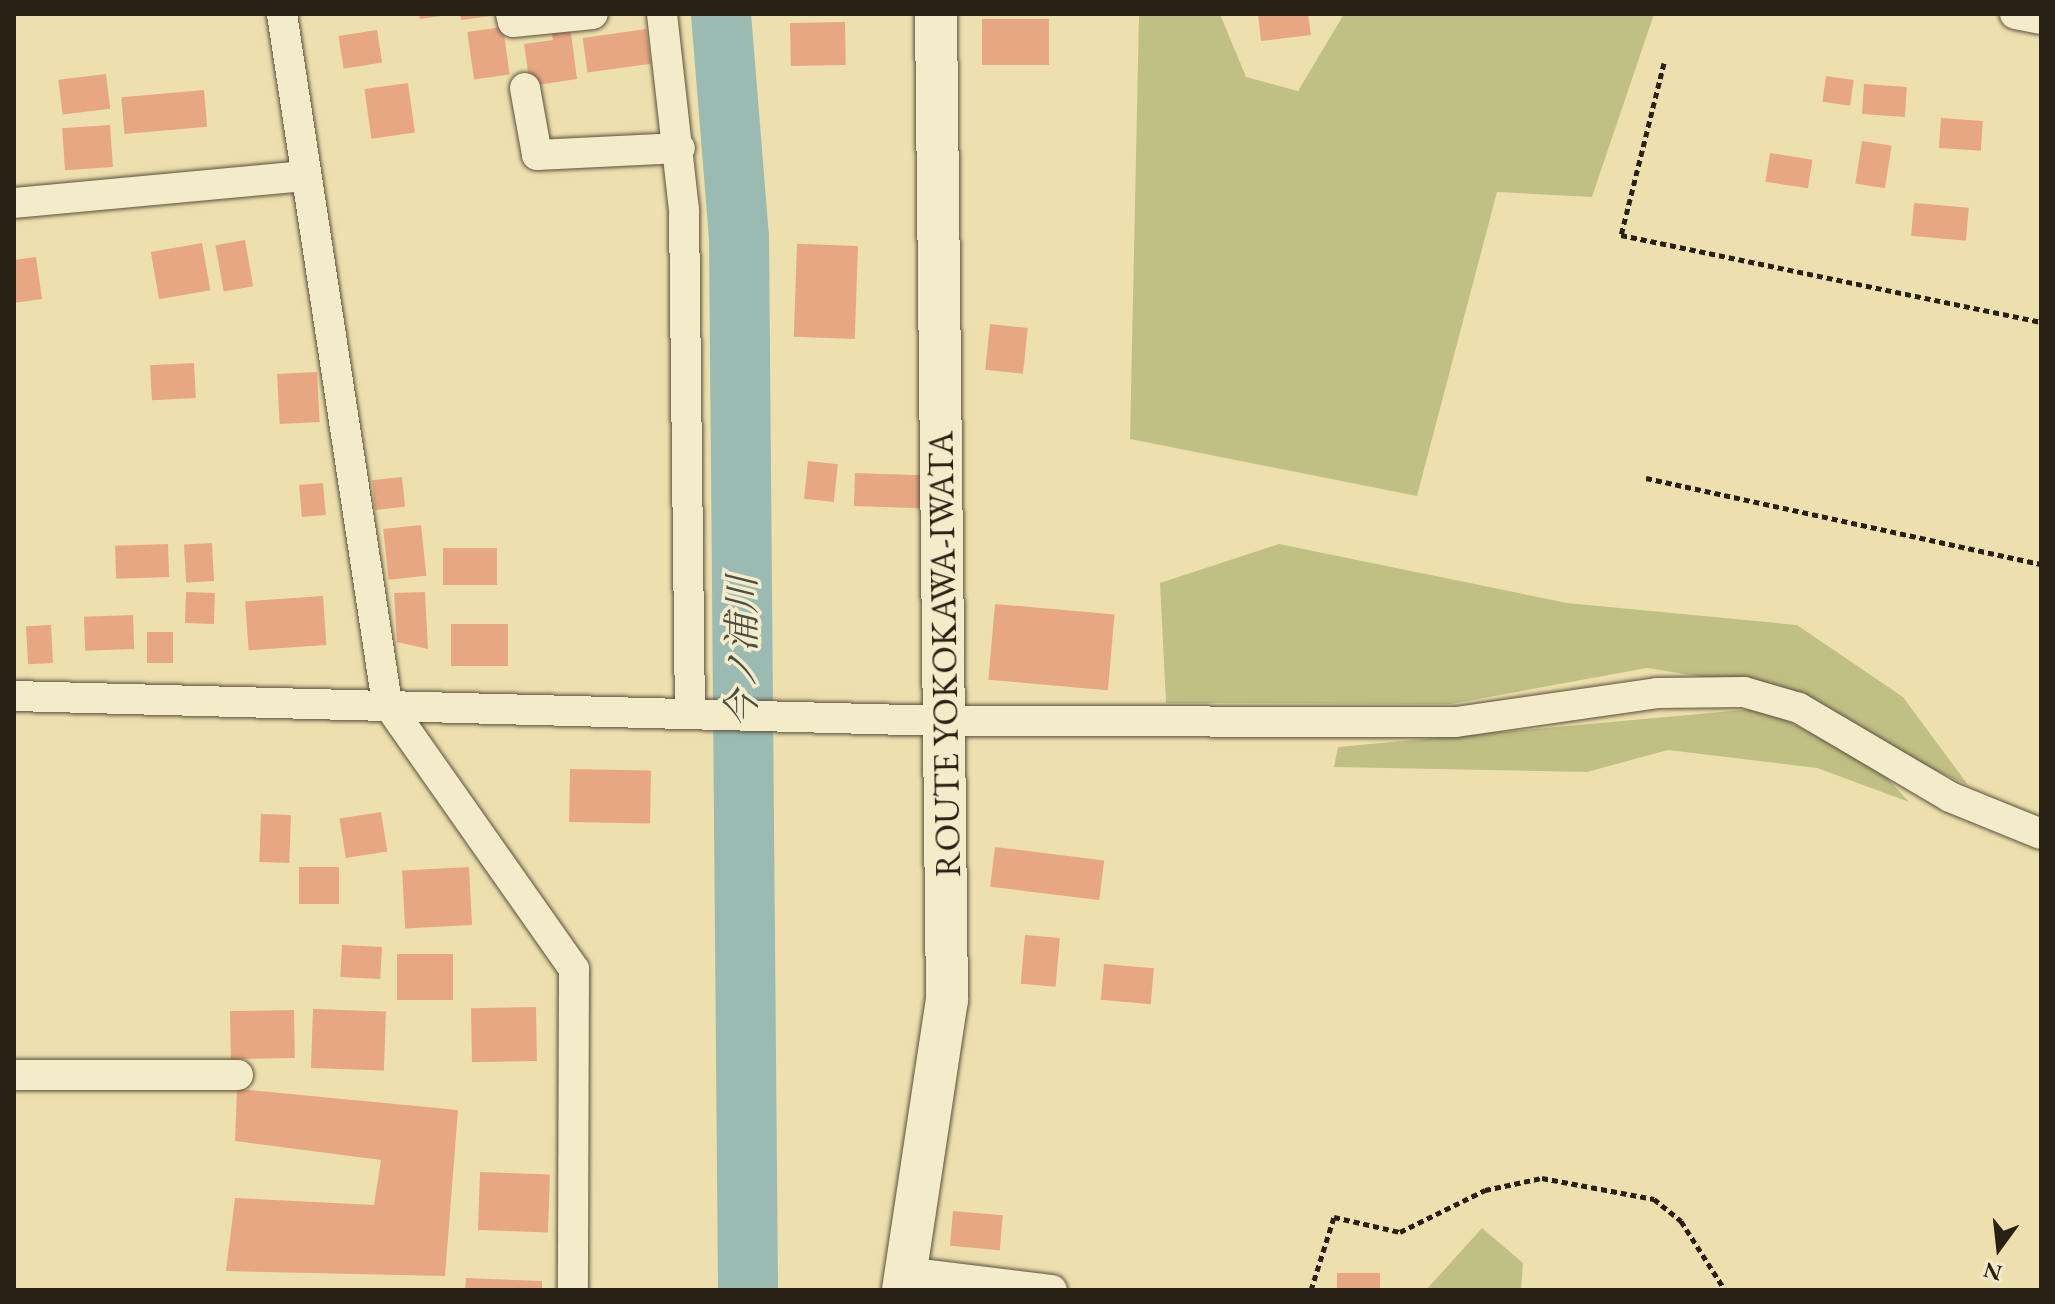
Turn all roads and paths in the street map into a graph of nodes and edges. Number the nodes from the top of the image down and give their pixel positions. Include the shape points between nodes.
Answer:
1 (282, 14) edge
2 (511, 14) edge
3 (593, 14) edge
4 (662, 14) edge
5 (936, 14) edge
6 (2015, 14) edge
7 (2041, 19) edge
8 (1664, 63) dead end
9 (525, 88) dead end
10 (680, 148) junction
11 (306, 176) junction
12 (14, 203) edge
13 (2041, 322) edge
14 (1646, 478) dead end
15 (2041, 564) edge
16 (14, 696) edge
17 (387, 703) junction
18 (693, 712) junction
19 (945, 721) junction
20 (2041, 834) edge
21 (14, 1075) edge
22 (238, 1075) dead end
23 (904, 1281) edge
24 (573, 1290) edge
25 (1052, 1290) edge
26 (1311, 1290) edge
27 (1725, 1290) edge

1 - 11 street
2 - 3 street via 513,22
4 - 10 street
5 - 19 main road, ROUTE YOKOKAWA-IWATA
6 - 7 street
8 - 13 path via 1621,235
9 - 10 street via 537,155
10 - 18 street
11 - 12 street
11 - 17 street
14 - 15 path
16 - 17 street
17 - 18 street
17 - 24 street via 574,969
18 - 19 street
19 - 20 street via 1456,722 1657,693 1744,692 1799,708 1950,797
19 - 23 main road, ROUTE YOKOKAWA-IWATA via 947,1000
21 - 22 street
23 - 25 street
26 - 27 path via 1334,1217 1400,1232 1485,1190 1542,1178 1654,1199 1681,1221

